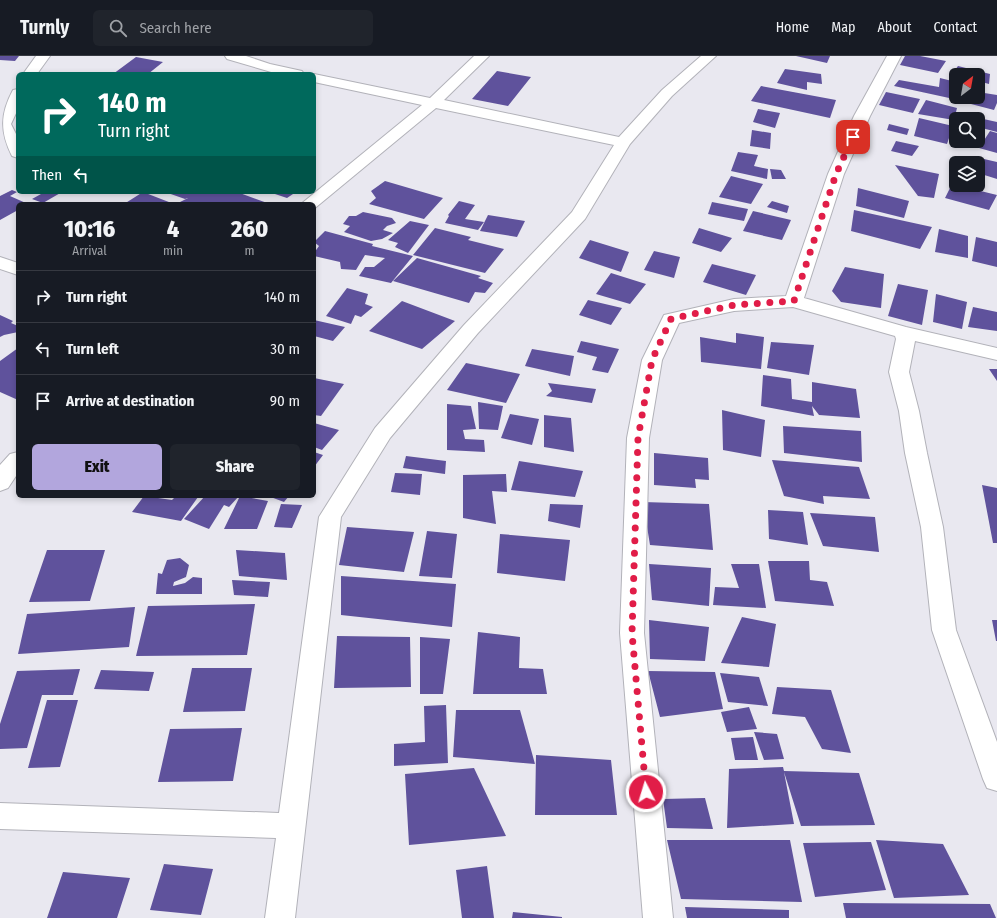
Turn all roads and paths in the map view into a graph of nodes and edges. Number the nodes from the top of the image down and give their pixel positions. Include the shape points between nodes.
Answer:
1 (43, 56) edge
2 (232, 56) edge
3 (278, 56) edge
4 (482, 56) edge
5 (709, 56) edge
6 (894, 56) edge
7 (261, 71) edge
8 (31, 72) edge
9 (273, 72) edge
10 (316, 78) edge
11 (16, 97) edge
12 (432, 103) junction
13 (623, 142) junction
14 (16, 149) edge
15 (311, 202) edge
16 (0, 262) edge
17 (16, 269) edge
18 (794, 301) junction
19 (902, 332) junction
20 (997, 354) edge
21 (16, 461) edge
22 (0, 483) edge
23 (997, 779) edge
24 (0, 816) edge
25 (291, 826) junction
26 (280, 918) edge
27 (658, 918) edge

1 - 8 street
2 - 7 street
3 - 7 street
4 - 12 street
5 - 13 street via 667,93
6 - 18 street via 862,116 836,174
7 - 9 street
10 - 12 street
11 - 14 street via 3,124
12 - 13 street
12 - 15 street
13 - 25 street via 579,215 471,329 382,433 330,517
16 - 17 street
18 - 19 street
18 - 27 street via 734,305 671,319 652,360 638,438 632,633
19 - 20 street
19 - 23 street via 906,339 900,372 932,526 944,630
21 - 22 street
24 - 25 street
25 - 26 street

